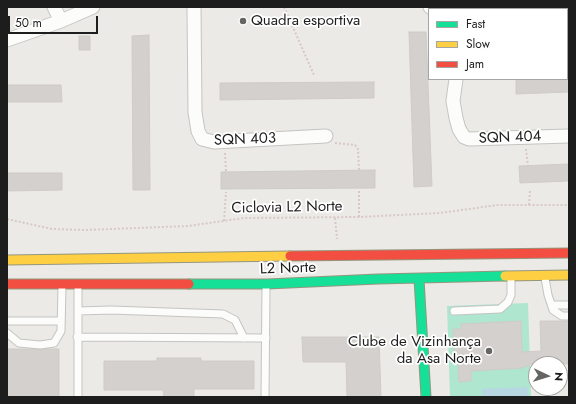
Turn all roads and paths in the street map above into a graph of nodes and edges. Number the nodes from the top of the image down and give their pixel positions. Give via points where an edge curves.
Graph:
1 (54, 7) edge
2 (93, 7) edge
3 (194, 7) edge
4 (284, 7) edge
5 (61, 21) junction
6 (7, 40) edge
7 (314, 75) dead end
8 (456, 80) edge
9 (326, 136) joint
10 (569, 136) edge
11 (524, 138) junction
12 (224, 141) junction
13 (528, 166) dead end
14 (359, 170) dead end
15 (226, 172) dead end
16 (530, 190) dead end
17 (359, 191) dead end
18 (226, 192) dead end
19 (529, 205) junction
20 (569, 205) edge
21 (358, 217) junction
22 (335, 218) junction
23 (7, 219) edge
24 (224, 221) junction
25 (569, 252) edge
26 (339, 257) junction
27 (7, 260) edge
28 (569, 275) edge
29 (512, 276) junction
30 (545, 276) junction
31 (419, 279) junction
32 (7, 284) edge
33 (266, 284) junction
34 (62, 285) junction
35 (78, 285) junction
36 (552, 305) junction
37 (569, 305) edge
38 (78, 311) junction
39 (454, 311) dead end
40 (569, 316) edge
41 (7, 321) edge
42 (61, 321) junction
43 (7, 332) edge
44 (77, 337) junction
45 (244, 338) junction
46 (266, 338) junction
47 (78, 397) edge
48 (265, 397) edge
49 (426, 397) edge

1 - 5 street
2 - 5 street
3 - 12 street, SQN 403 via 195,112 198,131 204,140
4 - 7 path
5 - 6 street
8 - 11 street, SQN 404 via 453,101 459,129 464,137 475,140
9 - 12 street, SQN 403
9 - 14 path via 332,143 355,145 358,149
10 - 11 street, SQN 404
11 - 13 path
12 - 15 path
16 - 19 path
17 - 21 path
18 - 24 path
19 - 20 path, Ciclovia L2 Norte
19 - 21 path, Ciclovia L2 Norte via 498,205 434,213
21 - 22 path, Ciclovia L2 Norte
22 - 24 path, Ciclovia L2 Norte via 244,218
22 - 26 path
23 - 24 path, Ciclovia L2 Norte via 52,229 86,230 188,226
25 - 26 main road, L2 Norte
26 - 27 main road, L2 Norte
28 - 30 main road, L2 Norte
29 - 30 main road, L2 Norte
29 - 31 main road, L2 Norte
29 - 39 lane via 511,295 500,309
30 - 36 lane
31 - 33 main road, L2 Norte
31 - 49 main road
32 - 34 main road, L2 Norte
33 - 35 main road, L2 Norte
33 - 46 lane
34 - 35 main road, L2 Norte
34 - 42 lane
35 - 38 lane
36 - 37 lane
36 - 40 lane via 562,316
38 - 44 lane
38 - 45 lane via 224,314 235,320
41 - 42 lane
42 - 43 lane via 61,331 54,343 40,346 19,343
44 - 45 lane
44 - 47 lane
45 - 46 lane
46 - 48 lane

